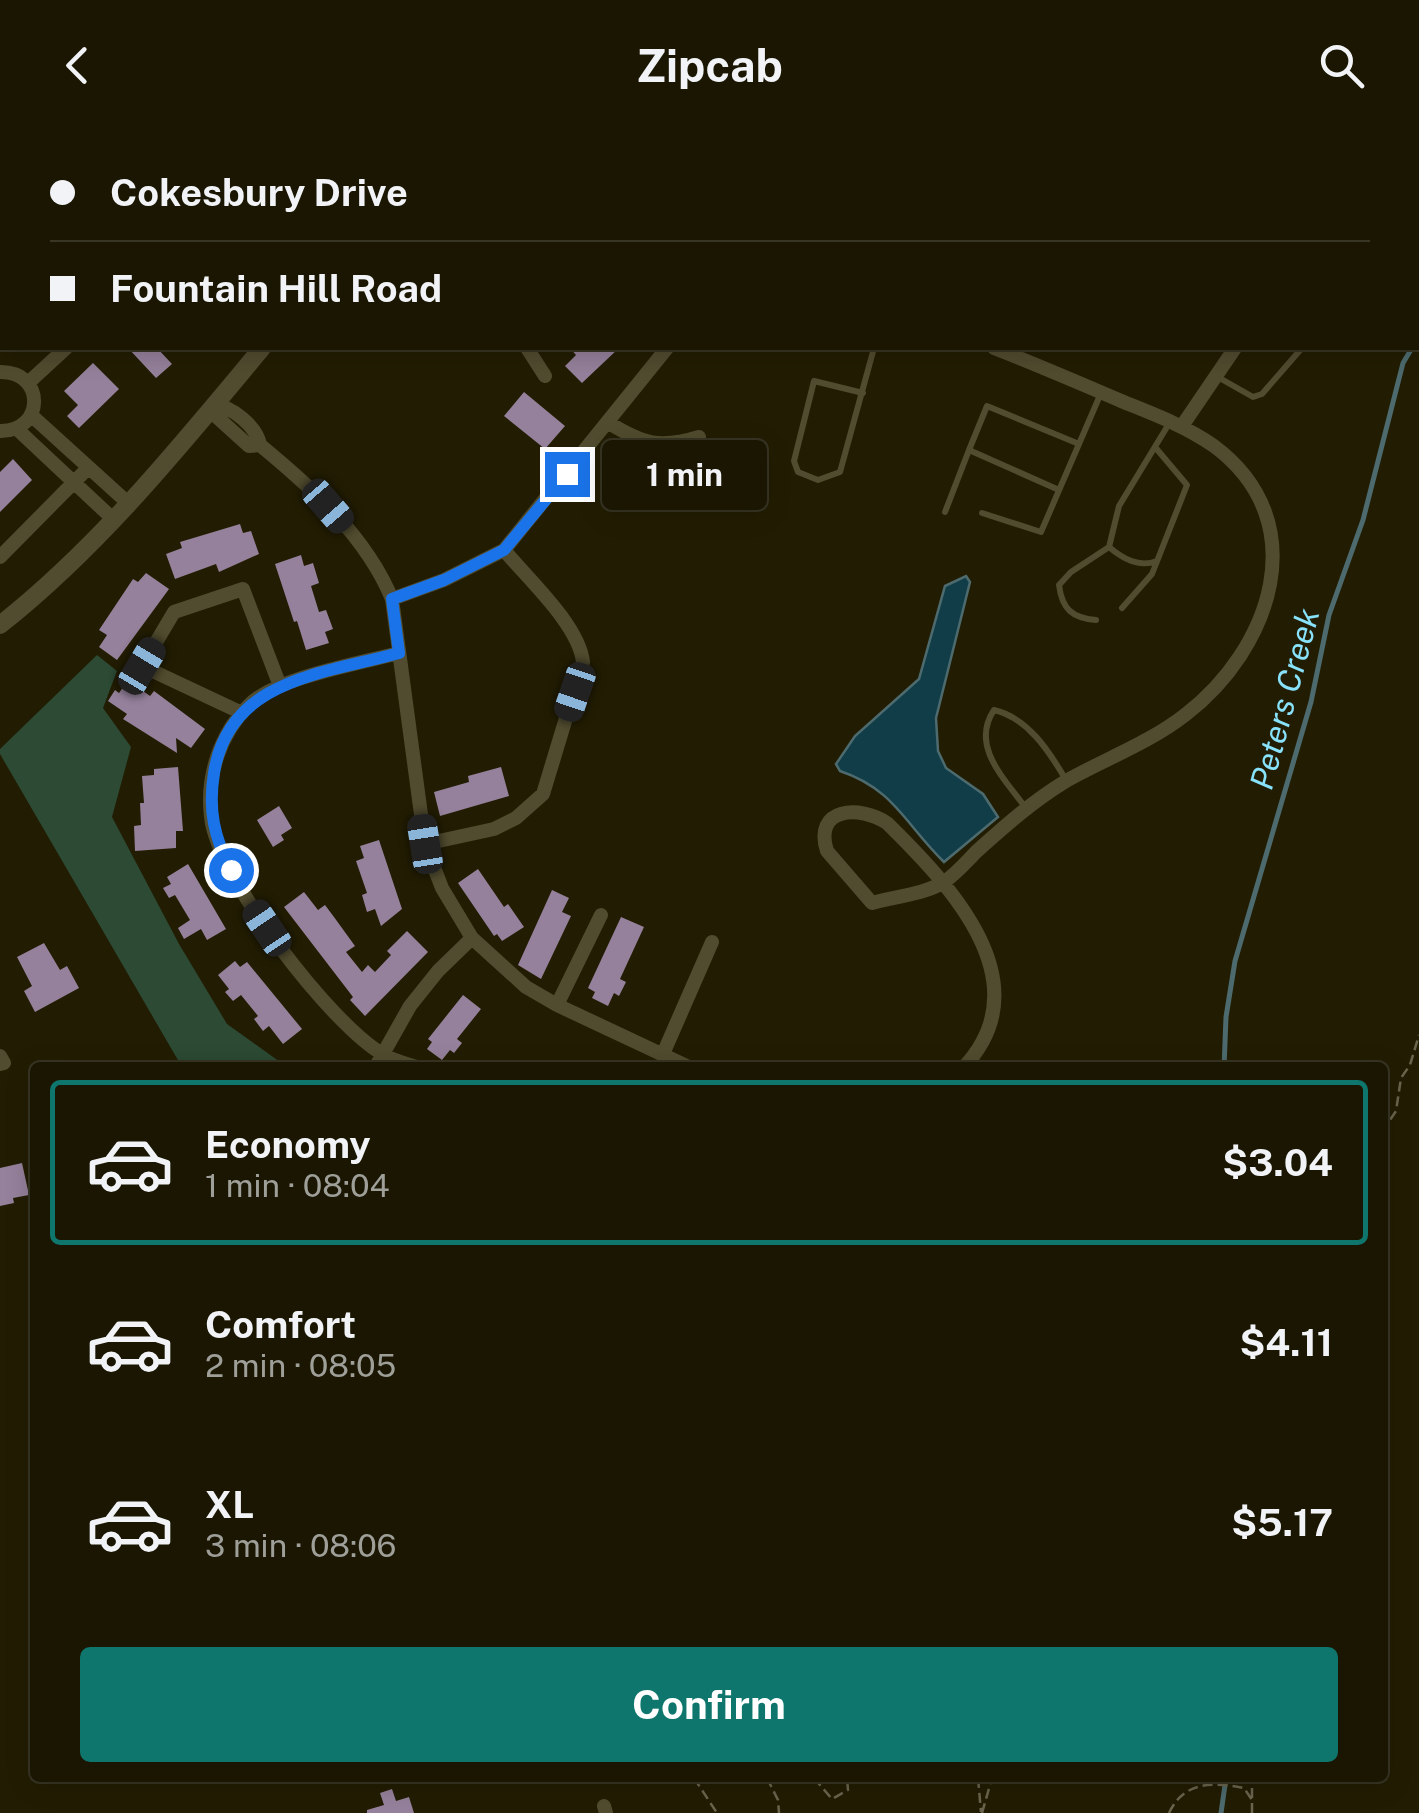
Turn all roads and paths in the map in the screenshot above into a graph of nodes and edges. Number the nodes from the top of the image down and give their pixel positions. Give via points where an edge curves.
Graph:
1 (64, 350) edge
2 (260, 350) edge
3 (528, 350) edge
4 (665, 350) edge
5 (874, 350) edge
6 (999, 350) edge
7 (1234, 350) edge
8 (1300, 350) edge
9 (0, 372) edge
10 (1215, 375) junction
11 (545, 376) dead end
12 (28, 383) junction
13 (863, 392) junction
14 (1102, 392) junction
15 (214, 405) junction
16 (31, 415) junction
17 (609, 422) junction
18 (1176, 424) junction
19 (17, 429) junction
20 (0, 431) edge
21 (699, 436) dead end
22 (1079, 444) junction
23 (1155, 447) junction
24 (969, 450) junction
25 (88, 468) junction
26 (73, 482) junction
27 (1059, 490) junction
28 (128, 504) junction
29 (945, 512) dead end
30 (982, 512) dead end
31 (113, 519) junction
32 (1109, 547) junction
33 (504, 550) junction
34 (0, 556) edge
35 (1159, 560) junction
36 (392, 599) junction
37 (1122, 608) dead end
38 (1096, 620) dead end
39 (0, 625) edge
40 (399, 653) junction
41 (280, 686) junction
42 (242, 713) junction
43 (1067, 781) junction
44 (1025, 807) junction
45 (425, 844) junction
46 (942, 884) junction
47 (601, 916) dead end
48 (472, 938) junction
49 (712, 942) dead end
50 (557, 1006) junction
51 (1419, 1035) edge
52 (663, 1054) junction
53 (379, 1061) edge
54 (679, 1062) edge
55 (968, 1062) edge
56 (1388, 1123) edge
57 (697, 1782) edge
58 (768, 1782) edge
59 (818, 1782) edge
60 (847, 1782) edge
61 (978, 1782) edge
62 (991, 1782) edge
63 (1205, 1782) edge
64 (1254, 1782) edge
65 (1207, 1784) dead end
66 (1252, 1800) junction
67 (717, 1813) edge
68 (779, 1813) edge
69 (981, 1813) edge
70 (1169, 1813) edge
71 (1252, 1813) edge

1 - 12 street
2 - 15 street
3 - 11 street
4 - 17 street
5 - 13 lane
6 - 14 street
7 - 10 street
8 - 10 lane via 1262,394 1252,396
9 - 12 street
10 - 18 street
12 - 16 street
13 - 13 lane via 814,382 794,461 798,472 818,480 840,472
14 - 18 street
14 - 22 lane
15 - 28 street
15 - 36 street via 226,406 328,506 383,577
16 - 19 street
16 - 25 street
17 - 21 street via 646,443
17 - 33 street
18 - 23 lane
18 - 43 street via 1229,460 1256,494 1274,547 1266,604 1242,654 1211,693 1160,732
19 - 20 street
19 - 26 street
22 - 24 lane via 987,406
22 - 27 lane
23 - 32 lane via 1119,506
23 - 35 lane via 1187,485
24 - 27 lane
24 - 29 lane
25 - 26 street
25 - 28 street
26 - 31 street
26 - 34 street
27 - 30 lane via 1041,532
28 - 31 street
31 - 39 street
32 - 35 lane via 1142,565
32 - 38 lane via 1059,585 1068,611
33 - 36 street
33 - 45 street via 582,647 583,662 543,794 494,828
35 - 37 lane via 1147,584
36 - 40 street
40 - 41 street
40 - 45 street
41 - 42 street
41 - 42 street via 243,589 174,612 142,666
42 - 53 street via 214,768 211,818 218,844 289,960
43 - 44 street
43 - 44 lane via 1028,728 994,710 984,743
44 - 46 street
45 - 48 street
46 - 46 street via 876,815 843,812 826,828 826,851 872,903
46 - 55 street via 982,942 996,982 992,1024
47 - 50 street
48 - 50 street
48 - 53 street via 410,1006
49 - 52 street
50 - 52 street
51 - 56 path
52 - 54 street
57 - 67 path
58 - 68 path
59 - 60 path via 832,1798 848,1790
61 - 69 path
62 - 69 path
63 - 65 path
64 - 66 path
66 - 70 path via 1244,1788 1206,1784 1183,1792
66 - 71 path

